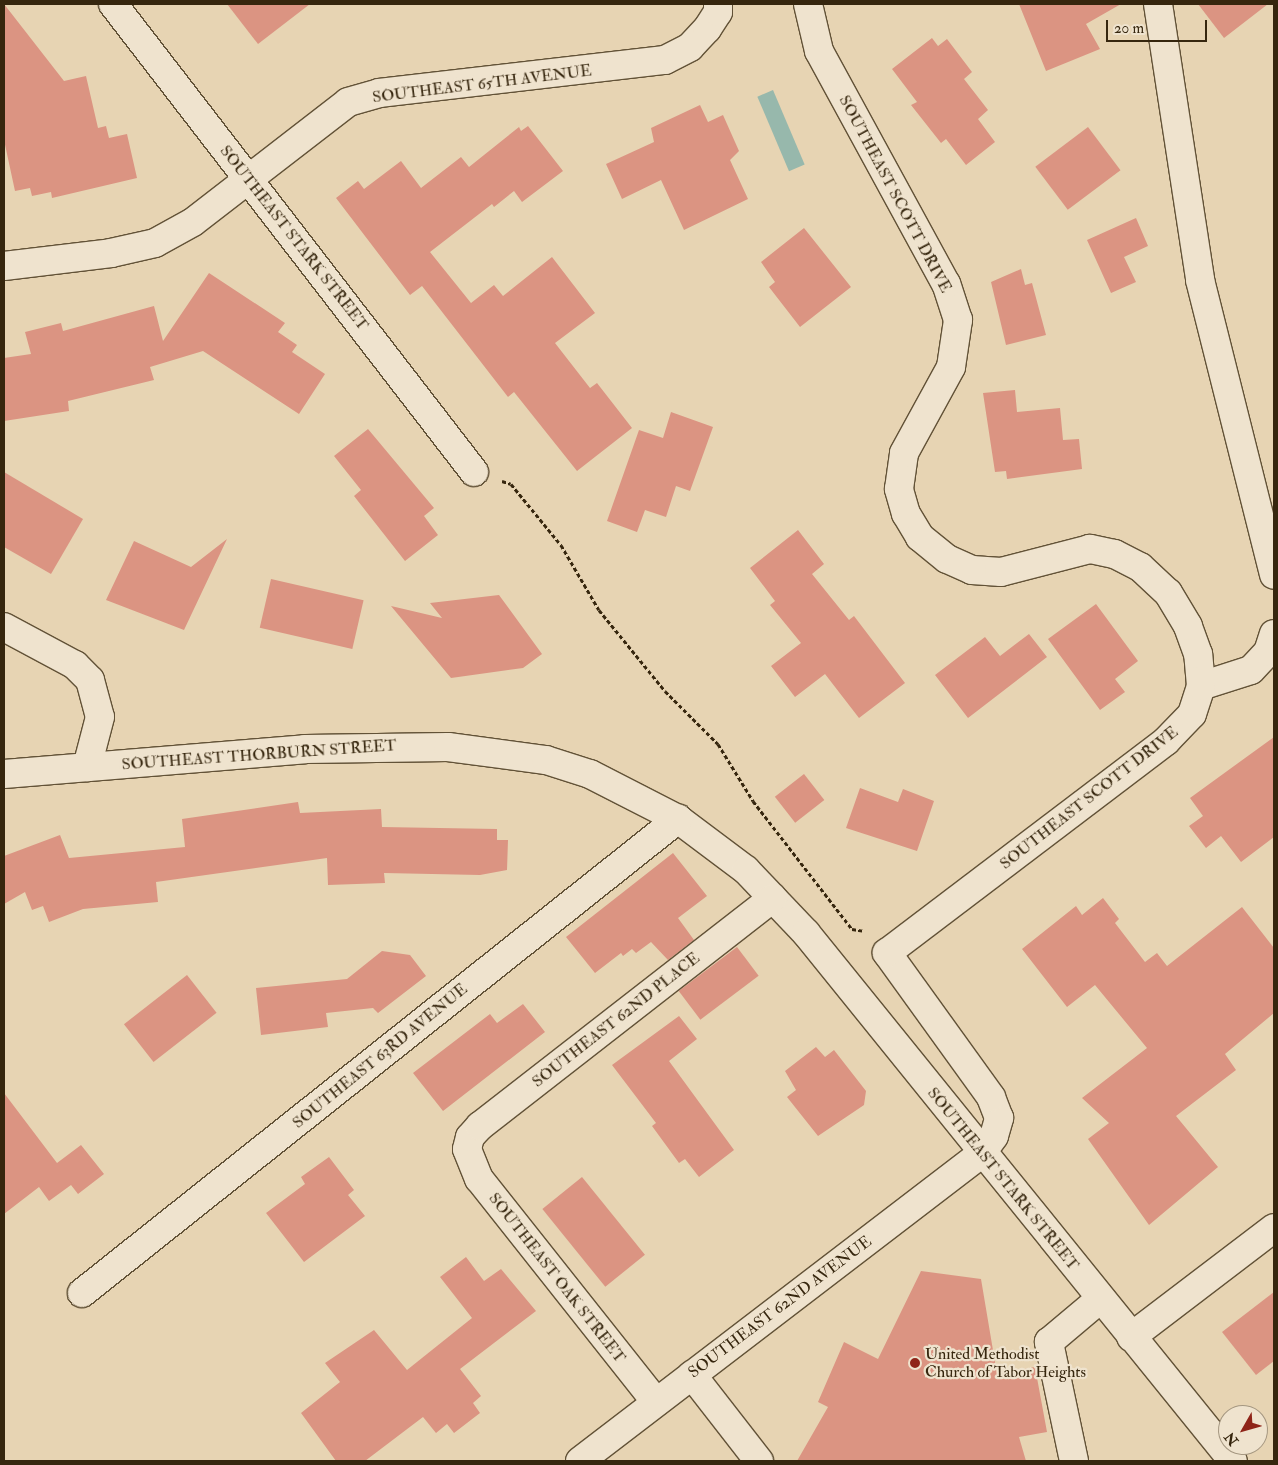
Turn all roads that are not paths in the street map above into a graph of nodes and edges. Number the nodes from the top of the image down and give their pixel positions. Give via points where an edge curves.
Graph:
1 (113, 4) edge
2 (808, 4) edge
3 (1158, 4) edge
4 (725, 6) edge
5 (249, 179) junction
6 (4, 266) edge
7 (474, 472) road end
8 (1274, 574) edge
9 (4, 627) edge
10 (1274, 634) edge
11 (1202, 686) junction
12 (86, 766) junction
13 (4, 774) edge
14 (678, 818) junction
15 (773, 898) junction
16 (467, 1149) joint
17 (981, 1154) junction
18 (1274, 1228) edge
19 (82, 1293) dead end
20 (1100, 1299) junction
21 (1132, 1337) junction
22 (692, 1375) junction
23 (656, 1402) junction
24 (580, 1461) edge
25 (759, 1461) edge
26 (1074, 1461) edge
27 (1233, 1461) edge

1 - 5 street, SOUTHEAST STARK STREET
2 - 11 street, SOUTHEAST SCOTT DRIVE via 819,51 946,284 958,320 951,367 904,453 899,488 906,514 920,537 948,559 972,570 1001,572 1090,549 1114,554 1140,567 1168,593 1188,626 1198,654
3 - 8 street via 1200,280
4 - 5 street, SOUTHEAST 65TH AVENUE via 690,47 665,60 379,94 348,102
5 - 6 street, SOUTHEAST 65TH AVENUE via 193,222 155,243 111,253
5 - 7 street, SOUTHEAST STARK STREET
9 - 12 street via 75,665 90,680 100,717
10 - 11 street via 1268,652 1251,670
11 - 17 street, SOUTHEAST SCOTT DRIVE via 1192,714 1166,741 887,953 991,1097 999,1118 994,1136
12 - 13 street, SOUTHEAST THORBURN STREET
12 - 14 street, SOUTHEAST THORBURN STREET via 360,746 448,747 546,760 590,774
14 - 15 street, SOUTHEAST THORBURN STREET via 723,852
14 - 19 street, SOUTHEAST 63RD AVENUE
15 - 16 street, SOUTHEAST 62ND PLACE via 480,1126 470,1137
15 - 17 street, SOUTHEAST STARK STREET via 812,940
16 - 23 street, SOUTHEAST OAK STREET via 480,1179
17 - 20 street, SOUTHEAST STARK STREET
17 - 22 street, SOUTHEAST 62ND AVENUE
18 - 21 street
20 - 21 street, SOUTHEAST STARK STREET
20 - 26 street via 1049,1342
21 - 27 street, SOUTHEAST STARK STREET
22 - 23 street, SOUTHEAST 62ND AVENUE
22 - 25 street
23 - 24 street, SOUTHEAST 62ND AVENUE

